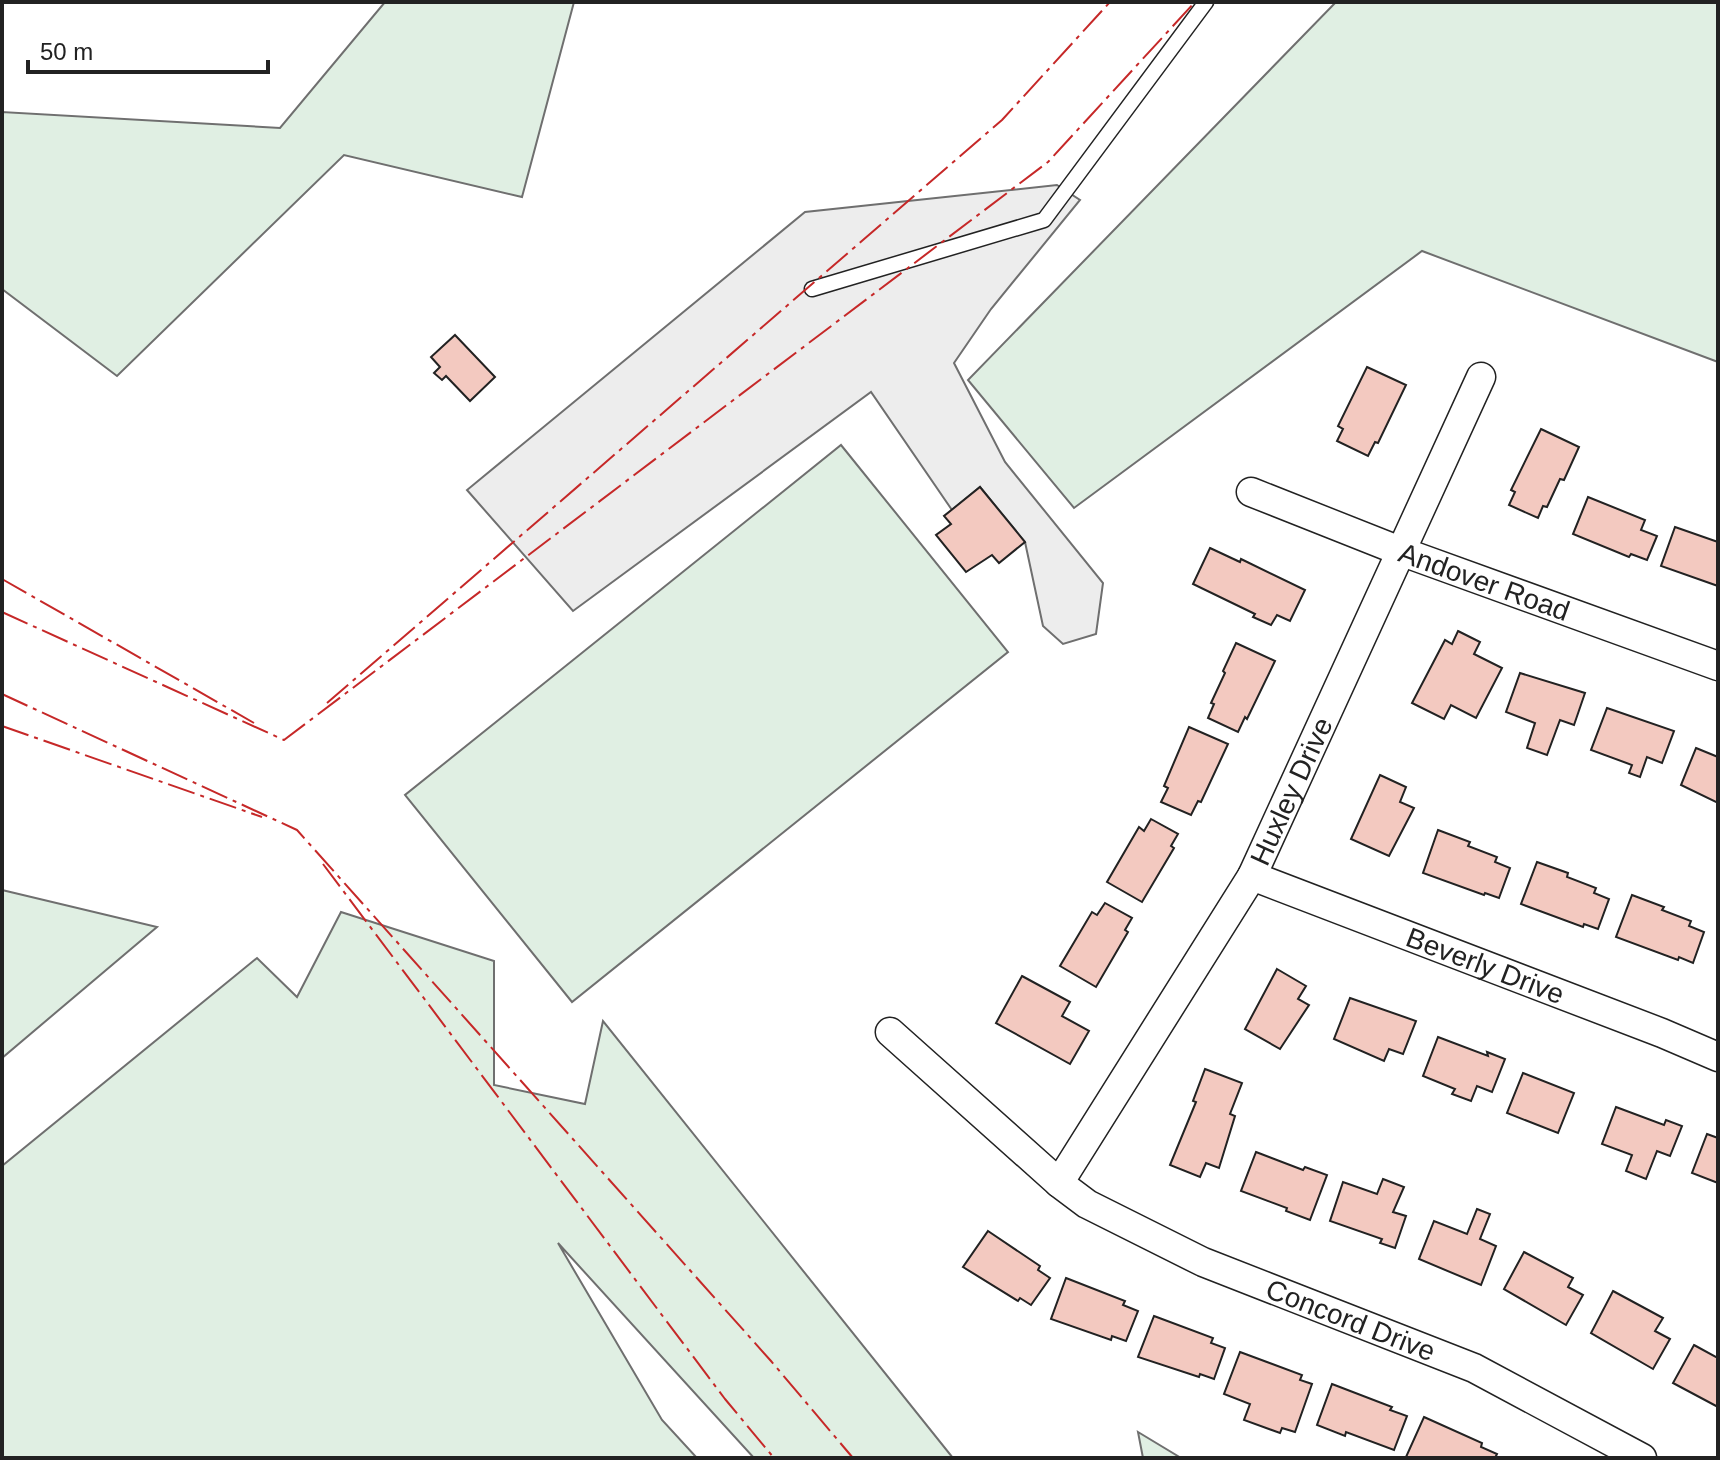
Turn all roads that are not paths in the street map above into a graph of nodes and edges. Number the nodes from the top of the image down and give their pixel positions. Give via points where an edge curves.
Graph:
1 (1206, 2) edge
2 (812, 289) dead end
3 (1481, 377) dead end
4 (1251, 492) dead end
5 (1400, 551) junction
6 (1718, 666) edge
7 (1252, 876) junction
8 (890, 1032) dead end
9 (1718, 1057) edge
10 (1059, 1183) junction
11 (1642, 1458) edge

1 - 2 lane via 1044,220
3 - 5 street, Huxley Drive
4 - 5 street, Andover Road
5 - 6 street, Andover Road
5 - 7 street, Huxley Drive
7 - 9 street, Beverly Drive
7 - 10 street, Huxley Drive
8 - 10 street, Concord Drive
10 - 11 street, Concord Drive via 1087,1204 1203,1262 1474,1368

